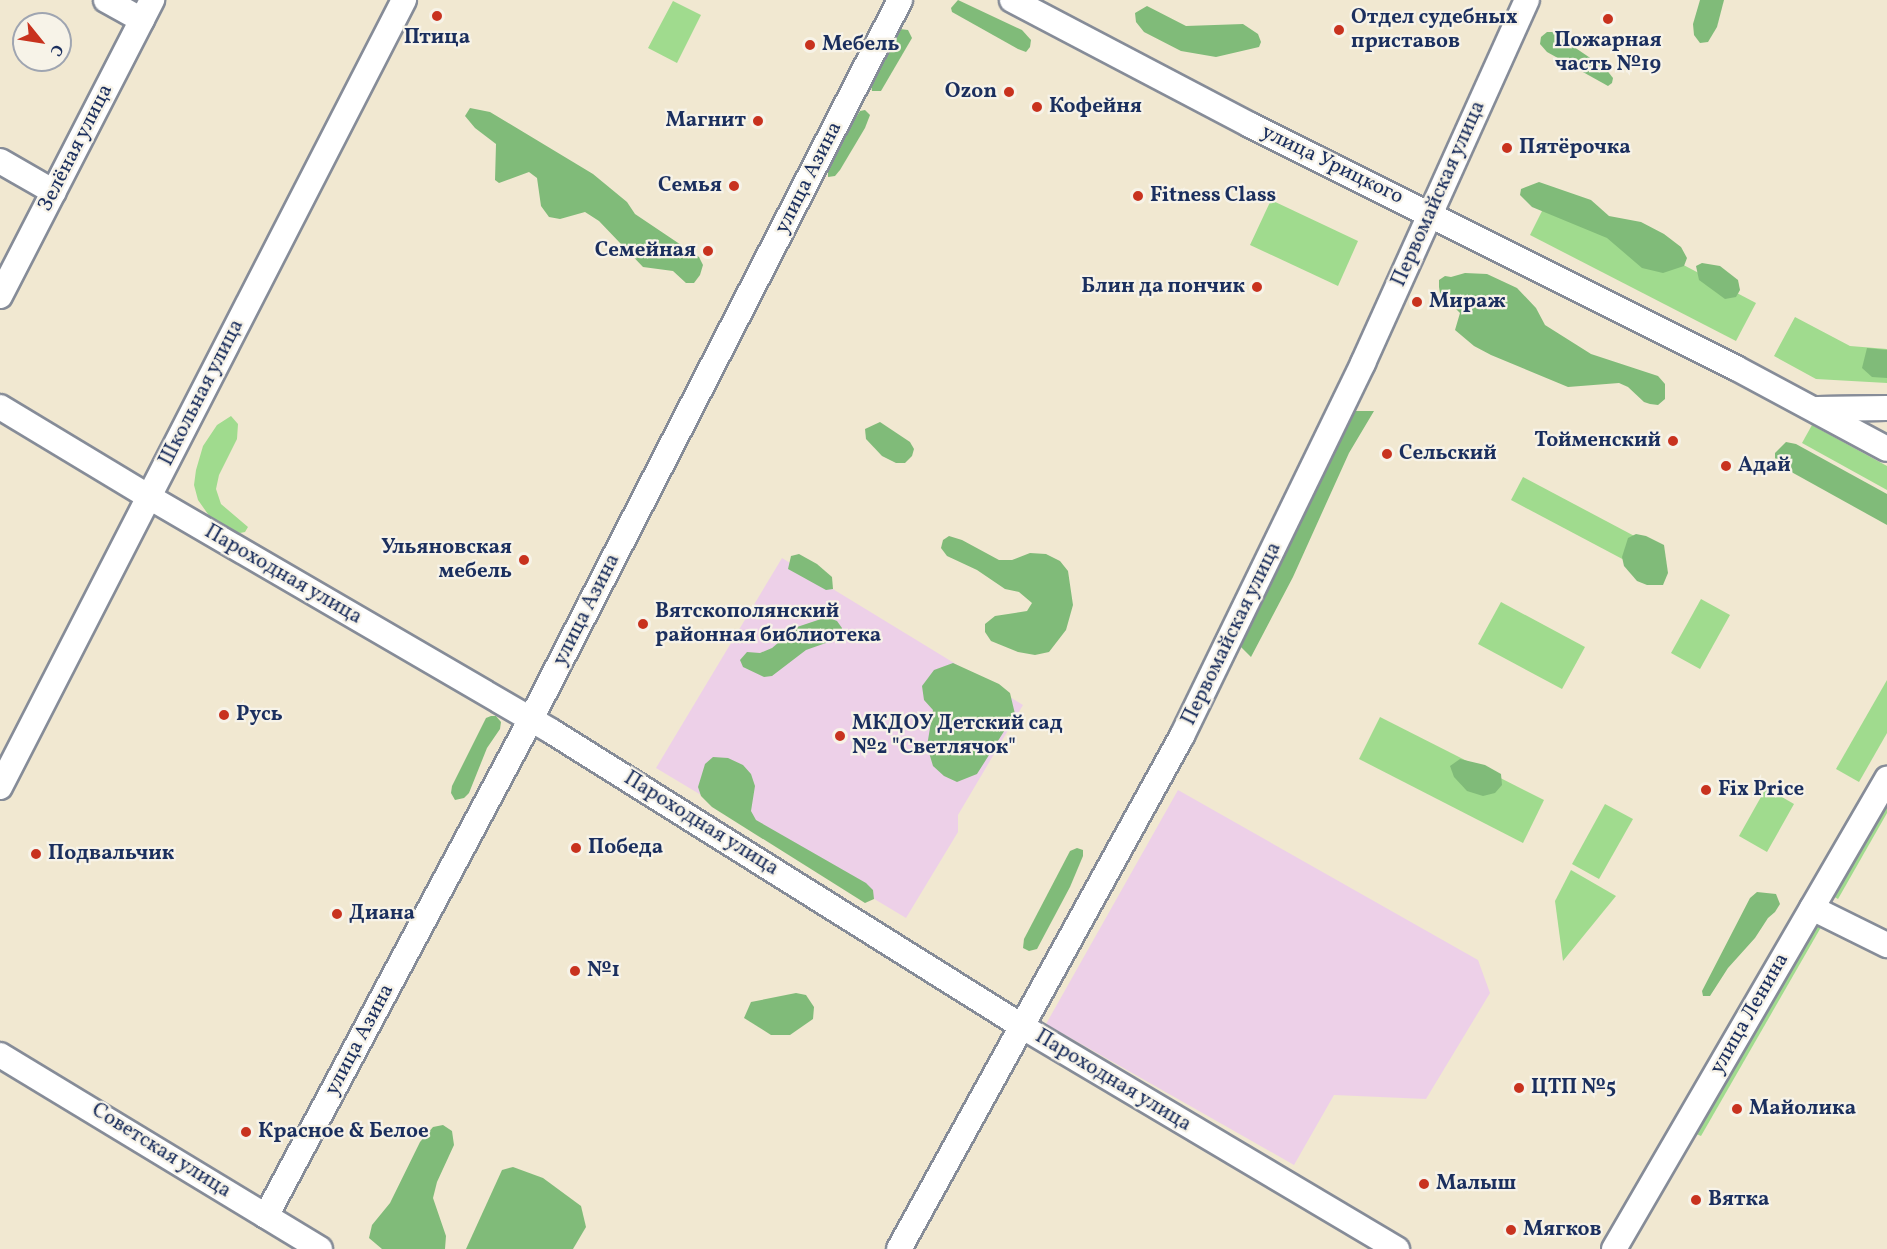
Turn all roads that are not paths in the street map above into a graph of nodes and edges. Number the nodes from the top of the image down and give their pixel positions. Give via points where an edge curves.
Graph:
1 (106, 0) edge
2 (404, 0) edge
3 (900, 0) edge
4 (1012, 0) edge
5 (1527, 0) edge
6 (147, 10) edge
7 (0, 161) edge
8 (54, 192) junction
9 (1430, 214) junction
10 (0, 296) edge
11 (0, 407) edge
12 (1887, 408) edge
13 (1814, 410) junction
14 (1887, 449) edge
15 (149, 497) junction
16 (531, 719) junction
17 (1887, 779) edge
18 (0, 787) edge
19 (1812, 908) junction
20 (1887, 945) edge
21 (1023, 1027) junction
22 (0, 1055) edge
23 (266, 1216) junction
24 (313, 1247) edge
25 (899, 1249) edge
26 (1397, 1249) edge
27 (1614, 1249) edge

1 - 6 street
2 - 15 street, Школьная улица
3 - 16 street, улица Азина
4 - 9 street, улица Урицкого
5 - 9 street, Первомайская улица
6 - 8 street, Зелёная улица
7 - 8 street
8 - 10 street, Зелёная улица
9 - 13 street, улица Урицкого
9 - 21 street, Первомайская улица via 1353,384 1182,736
11 - 15 street, Пароходная улица
12 - 13 street, улица Урицкого
13 - 14 street, улица Урицкого
15 - 16 street, Пароходная улица
15 - 18 street, Школьная улица
16 - 21 street, Пароходная улица
16 - 23 street, улица Азина
17 - 19 street, улица Ленина
19 - 20 street
19 - 27 street, улица Ленина
21 - 25 street, Первомайская улица
21 - 26 street, Пароходная улица
22 - 23 street, Советская улица
23 - 24 street, Советская улица

